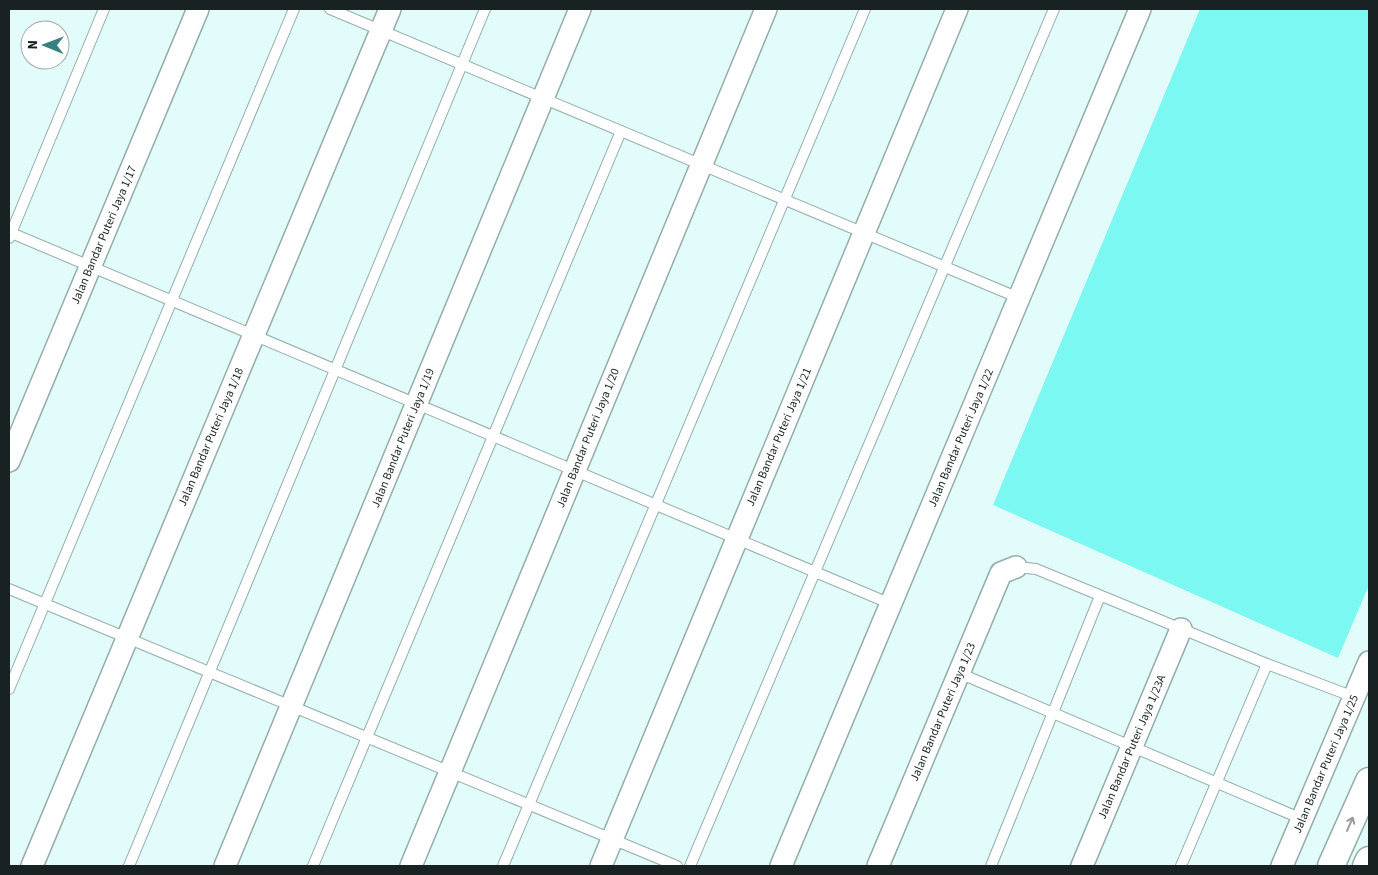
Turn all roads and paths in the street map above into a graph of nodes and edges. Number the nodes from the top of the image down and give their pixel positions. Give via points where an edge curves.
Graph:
1 (104, 9) edge
2 (198, 9) edge
3 (294, 9) edge
4 (330, 9) edge
5 (390, 9) edge
6 (485, 9) edge
7 (580, 9) edge
8 (766, 9) edge
9 (865, 9) edge
10 (957, 9) edge
11 (1054, 9) edge
12 (1140, 9) edge
13 (381, 30) junction
14 (462, 64) junction
15 (543, 98) junction
16 (620, 131) junction
17 (701, 165) junction
18 (784, 200) junction
19 (864, 233) junction
20 (10, 234) edge
21 (90, 266) junction
22 (944, 267) junction
23 (1019, 298) junction
24 (172, 300) junction
25 (253, 335) junction
26 (335, 370) junction
27 (416, 404) junction
28 (493, 436) junction
29 (9, 461) edge
30 (575, 471) junction
31 (656, 505) junction
32 (737, 539) junction
33 (1016, 567) joint
34 (815, 572) junction
35 (9, 589) edge
36 (1100, 596) junction
37 (44, 604) junction
38 (891, 604) junction
39 (1181, 629) junction
40 (127, 638) junction
41 (1369, 662) edge
42 (1267, 664) junction
43 (209, 672) junction
44 (959, 673) junction
45 (9, 690) edge
46 (1354, 697) junction
47 (291, 706) junction
48 (1054, 713) junction
49 (367, 738) junction
50 (1132, 746) junction
51 (450, 772) junction
52 (1369, 781) edge
53 (1217, 782) junction
54 (529, 805) junction
55 (1302, 819) junction
56 (612, 839) junction
57 (1369, 860) edge
58 (32, 866) edge
59 (128, 866) edge
60 (225, 866) edge
61 (313, 866) edge
62 (411, 866) edge
63 (503, 866) edge
64 (601, 866) edge
65 (676, 866) edge
66 (690, 866) edge
67 (781, 866) edge
68 (878, 866) edge
69 (991, 866) edge
70 (1082, 866) edge
71 (1182, 866) edge
72 (1282, 866) edge
73 (1331, 866) edge
74 (1366, 866) edge

1 - 20 lane
2 - 21 street, Jalan Bandar Puteri Jaya 1/17
3 - 24 lane
4 - 13 lane
5 - 13 street, Jalan Bandar Puteri Jaya 1/18
6 - 14 lane
7 - 15 street, Jalan Bandar Puteri Jaya 1/19
8 - 17 street, Jalan Bandar Puteri Jaya 1/20
9 - 18 lane
10 - 19 street, Jalan Bandar Puteri Jaya 1/21
11 - 22 lane
12 - 23 street, Jalan Bandar Puteri Jaya 1/22
13 - 14 lane
13 - 25 street, Jalan Bandar Puteri Jaya 1/18
14 - 15 lane
14 - 26 lane
15 - 16 lane
15 - 27 street, Jalan Bandar Puteri Jaya 1/19
16 - 17 lane
16 - 28 lane
17 - 18 lane
17 - 30 street, Jalan Bandar Puteri Jaya 1/20
18 - 19 lane
18 - 31 lane
19 - 22 lane
19 - 32 street, Jalan Bandar Puteri Jaya 1/21
20 - 21 lane
21 - 24 lane
21 - 29 street, Jalan Bandar Puteri Jaya 1/17
22 - 23 lane
22 - 34 lane
23 - 38 street, Jalan Bandar Puteri Jaya 1/22
24 - 25 lane
24 - 37 lane
25 - 26 lane
25 - 40 street, Jalan Bandar Puteri Jaya 1/18
26 - 27 lane
26 - 43 lane
27 - 28 lane
27 - 47 street, Jalan Bandar Puteri Jaya 1/19
28 - 30 lane
28 - 49 lane
30 - 31 lane
30 - 51 street, Jalan Bandar Puteri Jaya 1/20
31 - 32 lane
31 - 54 lane
32 - 34 lane
32 - 56 street, Jalan Bandar Puteri Jaya 1/21
33 - 36 lane via 1036,569
33 - 44 street, Jalan Bandar Puteri Jaya 1/23 via 1002,572
34 - 38 lane
34 - 66 lane
35 - 37 lane
36 - 39 lane
36 - 48 lane
37 - 40 lane
37 - 45 lane
38 - 67 street, Jalan Bandar Puteri Jaya 1/22
39 - 42 lane
39 - 50 street, Jalan Bandar Puteri Jaya 1/23A
40 - 43 lane
40 - 58 street, Jalan Bandar Puteri Jaya 1/18
41 - 46 street, Jalan Bandar Puteri Jaya 1/25
42 - 46 lane
42 - 53 lane
43 - 47 lane
43 - 59 lane
44 - 48 lane
44 - 68 street, Jalan Bandar Puteri Jaya 1/23
46 - 55 street, Jalan Bandar Puteri Jaya 1/25
47 - 49 lane
47 - 60 street, Jalan Bandar Puteri Jaya 1/19
48 - 50 lane
48 - 69 lane
49 - 51 lane
49 - 61 lane
50 - 53 lane
50 - 70 street, Jalan Bandar Puteri Jaya 1/23A
51 - 54 lane
51 - 62 street, Jalan Bandar Puteri Jaya 1/20
73 -> 52 street
53 - 55 lane
53 - 71 lane
54 - 56 lane
54 - 63 lane
55 - 72 street, Jalan Bandar Puteri Jaya 1/25
56 - 64 street, Jalan Bandar Puteri Jaya 1/21
56 - 65 lane
57 - 74 street

